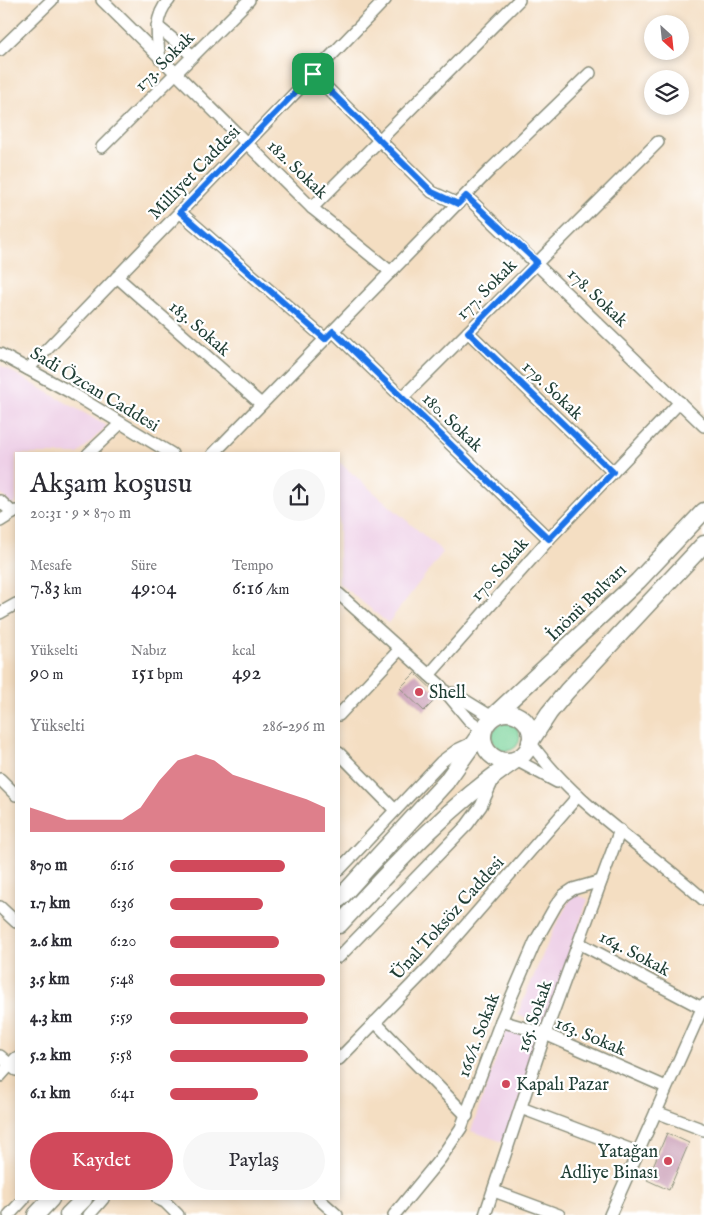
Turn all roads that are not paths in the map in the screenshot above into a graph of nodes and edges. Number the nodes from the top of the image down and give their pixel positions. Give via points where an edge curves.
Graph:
1 (52, 0) edge
2 (102, 0) edge
3 (169, 0) edge
4 (249, 0) edge
5 (385, 0) edge
6 (519, 0) edge
7 (157, 26) junction
8 (0, 50) edge
9 (194, 56) junction
10 (160, 59) junction
11 (590, 73) dead end
12 (175, 74) junction
13 (313, 74) junction
14 (380, 140) junction
15 (658, 142) dead end
16 (246, 143) junction
17 (102, 146) dead end
18 (462, 200) junction
19 (312, 208) junction
20 (180, 212) junction
21 (537, 262) junction
22 (391, 272) junction
23 (117, 277) junction
24 (333, 331) junction
25 (468, 332) junction
26 (325, 339) junction
27 (0, 354) edge
28 (28, 369) junction
29 (402, 398) junction
30 (680, 402) junction
31 (261, 404) junction
32 (121, 423) junction
33 (704, 426) edge
34 (90, 452) edge
35 (169, 452) edge
36 (215, 452) edge
37 (613, 472) junction
38 (0, 501) edge
39 (704, 511) edge
40 (14, 512) edge
41 (0, 521) edge
42 (549, 539) junction
43 (704, 544) edge
44 (340, 595) edge
45 (15, 605) edge
46 (0, 613) edge
47 (400, 649) junction
48 (429, 675) junction
49 (340, 714) edge
50 (484, 730) junction
51 (530, 742) junction
52 (340, 755) edge
53 (516, 760) junction
54 (496, 774) junction
55 (0, 779) edge
56 (15, 793) edge
57 (578, 796) junction
58 (395, 810) junction
59 (620, 830) junction
60 (340, 869) edge
61 (601, 881) junction
62 (340, 898) edge
63 (704, 900) edge
64 (0, 907) edge
65 (15, 921) edge
66 (340, 924) edge
67 (579, 943) junction
68 (340, 956) edge
69 (703, 1006) edge
70 (501, 1021) junction
71 (376, 1022) junction
72 (545, 1034) junction
73 (0, 1056) edge
74 (340, 1058) edge
75 (14, 1064) edge
76 (0, 1076) edge
77 (666, 1087) junction
78 (522, 1108) junction
79 (656, 1112) junction
80 (467, 1116) junction
81 (704, 1130) edge
82 (638, 1152) junction
83 (494, 1192) junction
84 (23, 1200) edge
85 (50, 1200) edge
86 (83, 1200) edge
87 (102, 1200) edge
88 (160, 1200) edge
89 (321, 1200) edge
90 (9, 1215) edge
91 (36, 1215) edge
92 (68, 1215) edge
93 (89, 1215) edge
94 (178, 1215) edge
95 (337, 1215) edge
96 (394, 1215) edge
97 (485, 1215) edge
98 (558, 1215) edge
99 (610, 1215) edge

1 - 8 street
2 - 10 street, 182. Sokak
3 - 7 street via 158,17
4 - 9 street, 173. Sokak
5 - 13 street, Milliyet Caddesi
6 - 14 street
7 - 9 street
7 - 10 street
9 - 12 street, 173. Sokak
10 - 12 street, 182. Sokak
11 - 18 street
12 - 16 street, 182. Sokak
12 - 17 street, 173. Sokak
13 - 14 street, 178. Sokak
13 - 16 street, Milliyet Caddesi
14 - 18 street, 178. Sokak via 432,192
14 - 19 street
15 - 21 street, 177. Sokak
16 - 19 street, 182. Sokak
16 - 20 street, Milliyet Caddesi
18 - 21 street, 178. Sokak
18 - 22 street
19 - 22 street, 182. Sokak
20 - 23 street, Milliyet Caddesi
20 - 26 street
21 - 25 street, 177. Sokak
21 - 30 street, 178. Sokak
22 - 24 street
23 - 28 street, Milliyet Caddesi
23 - 31 street, 183. Sokak
24 - 26 street
24 - 29 street, 180. Sokak
25 - 29 street, 177. Sokak
25 - 37 street, 179. Sokak
26 - 31 street
27 - 28 street, Sadi Özcan Caddesi
28 - 32 street, Sadi Özcan Caddesi
29 - 42 street, 180. Sokak
30 - 33 street, 178. Sokak
30 - 37 street, 170. Sokak
31 - 36 street
32 - 34 street
32 - 35 street, Sadi Özcan Caddesi
37 - 42 street, 170. Sokak
38 - 40 street
39 - 50 highway, İnönü Bulvarı via 638,581
40 - 41 street
42 - 48 street, 170. Sokak
43 - 51 highway via 567,691
44 - 47 street
45 - 46 street
47 - 48 street
47 - 49 street
48 - 50 street via 472,706
50 - 51 highway via 506,713 520,717 529,728
50 - 53 highway via 482,738 487,752 500,760
50 - 58 street, İnönü Bulvarı via 445,758
50 - 62 highway, İnönü Bulvarı via 452,775
51 - 53 highway via 527,750
51 - 57 street via 553,772
52 - 58 street
53 - 54 highway
53 - 57 street
54 - 66 highway via 438,822
54 - 68 street via 481,806 467,825
55 - 56 street
57 - 59 street
57 - 71 street, Ünal Toksöz Caddesi via 468,923
58 - 60 street, İnönü Bulvarı
59 - 61 street, 165. Sokak
59 - 63 street
61 - 67 street, 165. Sokak
61 - 70 street, 166/1. Sokak via 573,889 556,905 535,942
64 - 65 street
67 - 69 street, 164. Sokak
67 - 72 street, 165. Sokak
69 - 77 street
70 - 72 street, 163. Sokak
70 - 80 street, 166/1. Sokak
71 - 74 street, Ünal Toksöz Caddesi
71 - 80 street
72 - 77 street, 163. Sokak
72 - 78 street, 165. Sokak
73 - 75 street
75 - 76 street
77 - 79 street
78 - 82 street
78 - 83 street, 165. Sokak
79 - 81 street
79 - 82 street
80 - 96 street, 166/1. Sokak via 440,1159
82 - 99 street
83 - 97 street, 165. Sokak
83 - 98 street
84 - 90 street
85 - 91 highway
86 - 92 highway
87 - 93 street
88 - 94 street
89 - 95 street

